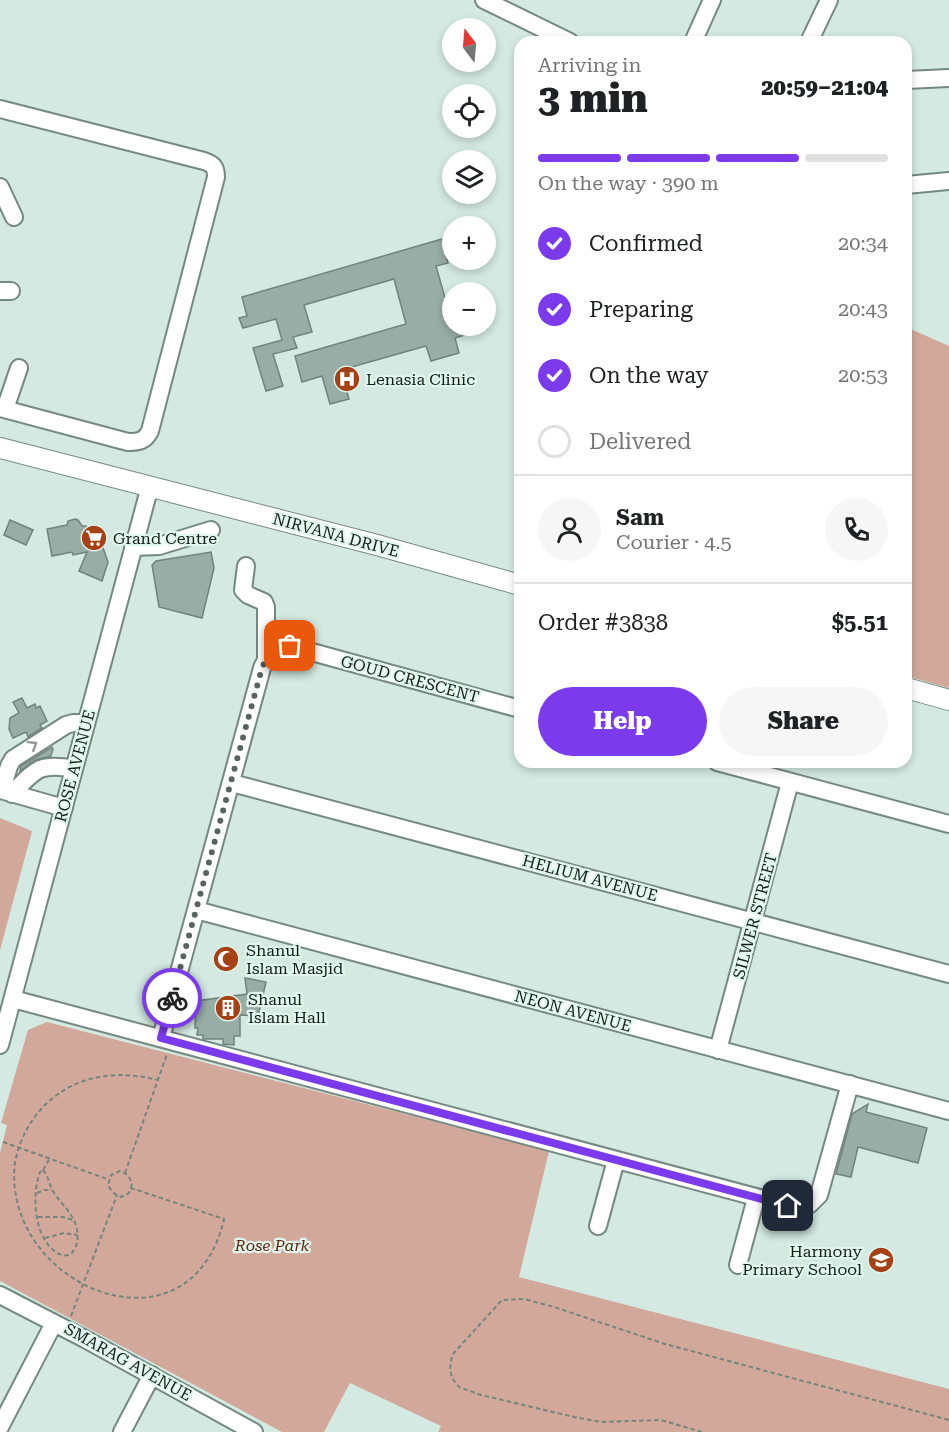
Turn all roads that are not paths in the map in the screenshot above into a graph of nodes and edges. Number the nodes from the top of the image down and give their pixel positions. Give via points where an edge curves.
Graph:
1 (484, 0) edge
2 (712, 0) edge
3 (829, 0) edge
4 (558, 36) edge
5 (696, 36) edge
6 (812, 36) edge
7 (949, 78) edge
8 (912, 80) edge
9 (0, 108) edge
10 (949, 182) edge
11 (912, 185) edge
12 (0, 187) edge
13 (14, 217) dead end
14 (19, 368) dead end
15 (3, 409) edge
16 (0, 448) edge
17 (150, 486) junction
18 (211, 530) dead end
19 (133, 547) junction
20 (246, 566) dead end
21 (514, 583) edge
22 (266, 659) junction
23 (912, 690) edge
24 (949, 700) edge
25 (514, 707) edge
26 (86, 723) junction
27 (739, 768) edge
28 (74, 769) junction
29 (790, 782) junction
30 (232, 783) junction
31 (5, 792) edge
32 (64, 808) junction
33 (949, 824) edge
34 (196, 910) junction
35 (753, 923) junction
36 (949, 974) edge
37 (13, 999) junction
38 (0, 1045) edge
39 (164, 1045) junction
40 (718, 1050) junction
41 (850, 1084) junction
42 (949, 1111) edge
43 (616, 1161) junction
44 (756, 1198) junction
45 (598, 1226) dead end
46 (738, 1265) dead end
47 (0, 1295) edge
48 (60, 1326) junction
49 (153, 1375) junction
50 (0, 1427) edge
51 (251, 1431) edge
52 (122, 1432) edge

1 - 4 street
2 - 5 street
3 - 6 street
7 - 8 street
9 - 15 street via 204,160 214,167 216,177 147,437 128,442
10 - 11 street
12 - 13 street
14 - 15 street
16 - 17 main road, NIRVANA DRIVE
17 - 19 street, ROSE AVENUE
17 - 21 main road, NIRVANA DRIVE
18 - 19 street via 159,546
19 - 26 street, ROSE AVENUE
20 - 22 street via 243,590 266,607
22 - 25 street, GOUD CRESCENT via 280,648 290,646
22 - 30 street
23 - 24 main road
26 - 28 street, ROSE AVENUE
31 -> 26 street via 9,766 17,755 66,725
27 - 29 street
28 - 31 street via 46,766
28 - 32 street, ROSE AVENUE
29 - 33 street
29 - 35 street, SILWER STREET
30 - 34 street
30 - 35 street, HELIUM AVENUE
31 - 32 street
32 - 37 street, ROSE AVENUE
34 - 39 street
34 - 40 street, NEON AVENUE
35 - 36 street, HELIUM AVENUE
35 - 40 street, SILWER STREET
37 - 38 street, ROSE AVENUE
37 - 39 street
39 - 43 street
40 - 41 street, NEON AVENUE
41 - 42 street, NEON AVENUE
41 - 44 street via 815,1200 797,1208
43 - 44 street
43 - 45 street
44 - 46 street
47 - 48 street, SMARAG AVENUE
48 - 49 street, SMARAG AVENUE
48 - 50 street
49 - 51 street, SMARAG AVENUE
49 - 52 street

